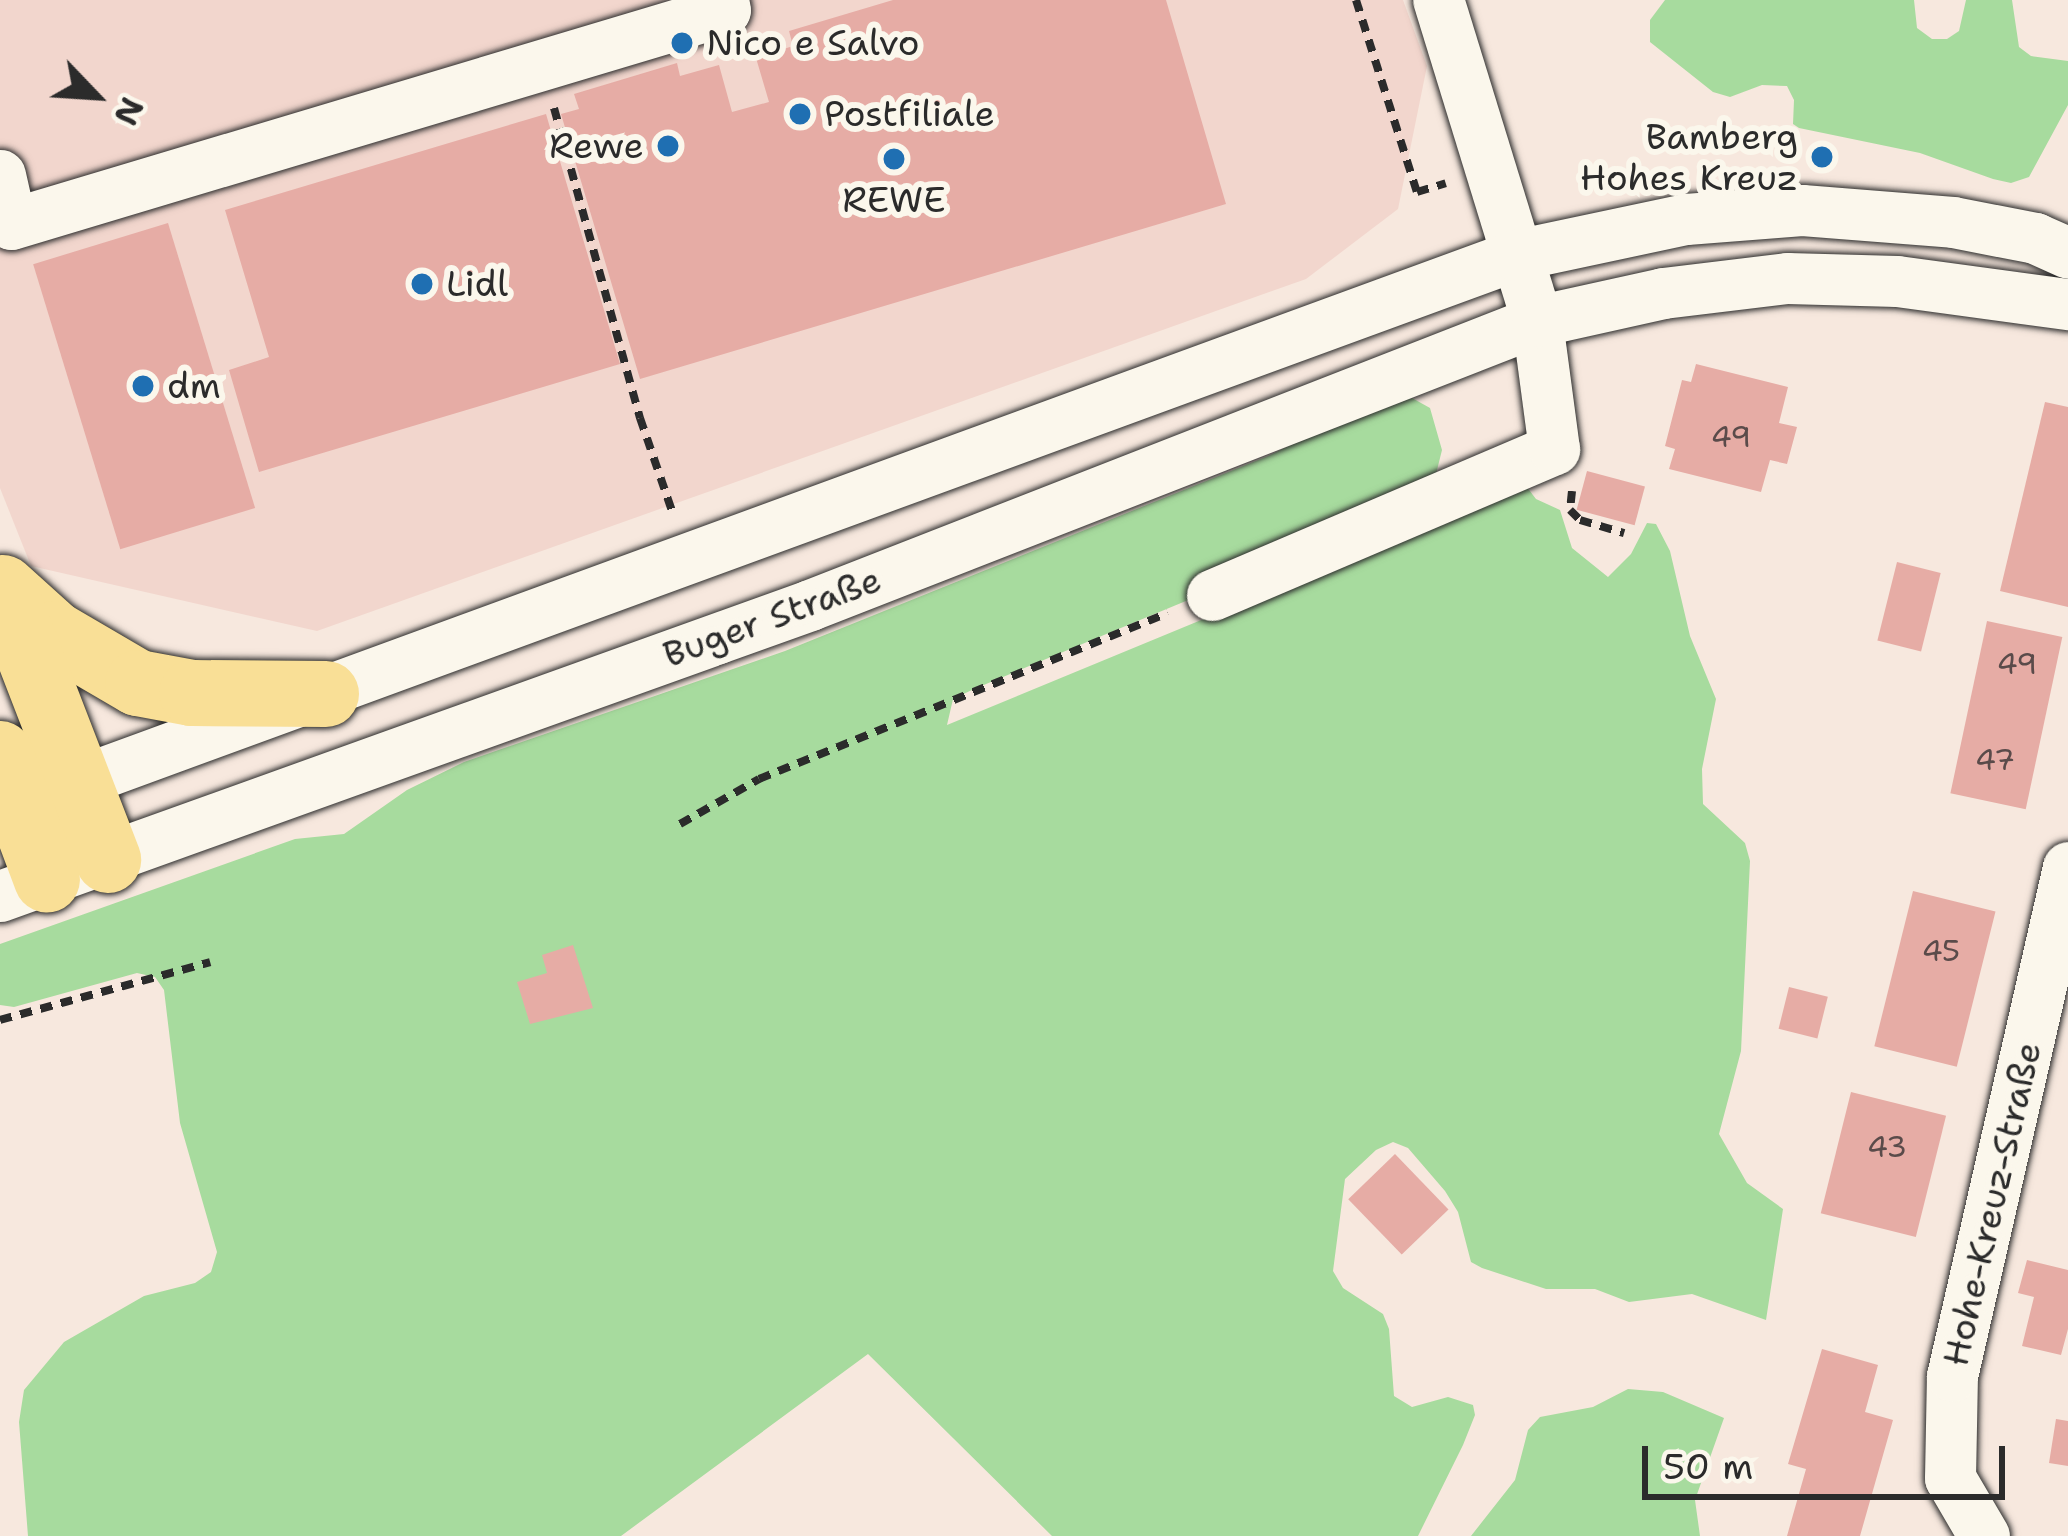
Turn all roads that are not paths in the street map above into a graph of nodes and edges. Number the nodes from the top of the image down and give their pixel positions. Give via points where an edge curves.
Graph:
1 (723, 0) edge
2 (1438, 0) edge
3 (0, 175) edge
4 (2068, 253) edge
5 (1516, 255) junction
6 (2068, 304) edge
7 (1538, 322) junction
8 (2, 583) edge
9 (1212, 595) road end
10 (326, 694) junction
11 (79, 782) junction
12 (6, 789) edge
13 (2068, 867) edge
14 (52, 879) edge
15 (1963, 1526) edge

1 - 3 street via 725,10 11,224
2 - 5 street
4 - 5 street via 1953,222 1802,210 1686,219
5 - 7 street
5 - 10 street
6 - 7 street, Buger Straße via 1897,281 1787,278 1663,293
7 - 9 street via 1554,448
7 - 14 street, Buger Straße via 810,605
8 - 10 main road via 54,634 138,683 192,693
8 - 11 main road
10 - 11 street
11 - 12 street
11 - 14 main road
12 - 14 main road
13 - 15 street, Hohe-Kreuz-Straße via 1952,1376 1950,1478

